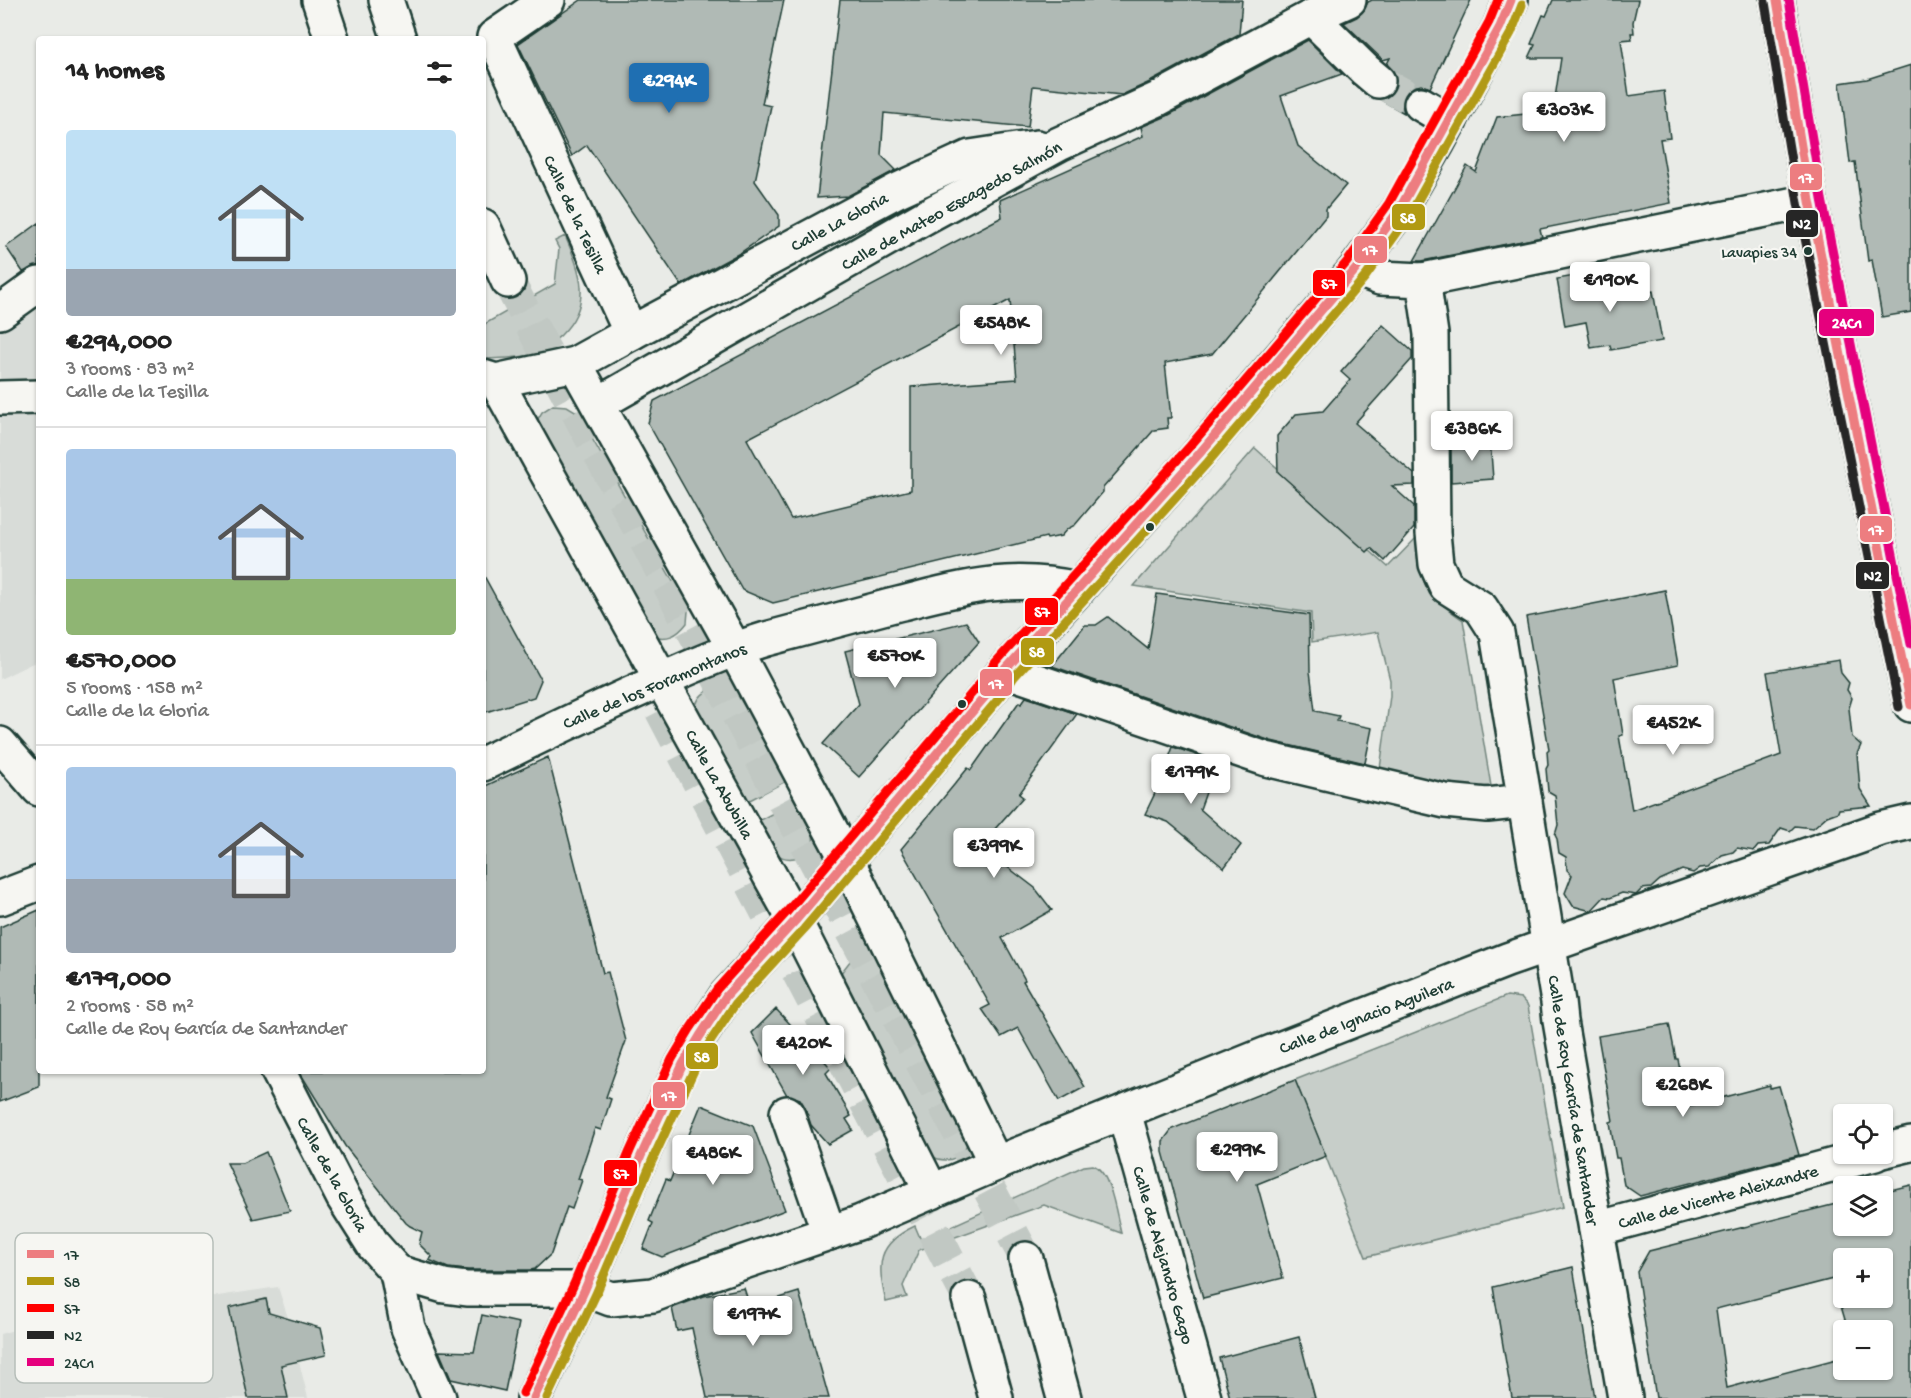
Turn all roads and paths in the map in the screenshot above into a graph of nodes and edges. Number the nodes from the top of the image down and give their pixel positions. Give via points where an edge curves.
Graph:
1 (318, 0) edge
2 (386, 0) edge
3 (548, 0) edge
4 (1349, 0) edge
5 (1511, 0) edge
6 (1777, 0) edge
7 (1311, 17) junction
8 (502, 21) edge
9 (331, 36) edge
10 (398, 36) edge
11 (1378, 81) tunnel mouth
12 (1421, 104) tunnel mouth
13 (1450, 121) junction
14 (1059, 144) junction
15 (1810, 201) junction
16 (486, 232) edge
17 (1356, 269) junction
18 (508, 280) tunnel mouth
19 (1423, 280) junction
20 (36, 287) edge
21 (0, 312) edge
22 (632, 333) junction
23 (575, 364) junction
24 (490, 379) edge
25 (36, 397) edge
26 (0, 398) edge
27 (598, 404) junction
28 (1078, 589) junction
29 (734, 648) junction
30 (1005, 670) junction
31 (663, 679) junction
32 (1911, 705) edge
33 (0, 744) edge
34 (486, 763) edge
35 (36, 786) edge
36 (1525, 801) junction
37 (1911, 822) edge
38 (847, 860) junction
39 (36, 884) edge
40 (0, 898) edge
41 (795, 921) junction
42 (1548, 945) junction
43 (280, 1074) edge
44 (1124, 1112) junction
45 (788, 1113) dead end
46 (1911, 1144) edge
47 (1893, 1148) edge
48 (996, 1164) junction
49 (1838, 1164) edge
50 (932, 1192) junction
51 (1596, 1229) junction
52 (829, 1233) junction
53 (1026, 1258) tunnel mouth
54 (397, 1272) junction
55 (585, 1289) junction
56 (969, 1299) tunnel mouth
57 (439, 1398) edge
58 (534, 1398) edge
59 (996, 1398) edge
60 (1064, 1398) edge
61 (1204, 1398) edge
62 (1625, 1398) edge

1 - 9 main road
2 - 10 main road
3 - 8 main road
4 - 7 main road, Calle de Mateo Escagedo Salmón
5 - 13 main road
6 - 15 main road
7 - 11 main road
7 - 14 main road, Calle de Mateo Escagedo Salmón via 1158,99
8 - 22 main road, Calle de la Tesilla
12 - 13 main road
13 - 17 main road via 1399,210
14 - 22 main road, Calle La Gloria via 970,157 896,191
14 - 27 main road, Calle de Mateo Escagedo Salmón
15 - 19 main road
15 - 32 main road
16 - 18 main road
17 - 19 main road via 1380,278
17 - 28 main road
19 - 36 main road, Calle de Roy García de Santander via 1431,334 1436,564 1446,586 1481,608 1497,633
20 - 21 main road
22 - 23 main road
23 - 24 main road
23 - 27 main road
24 - 31 main road, Calle La Abubilla
25 - 26 main road
27 - 29 main road
28 - 29 main road, Calle de los Foramontanos via 1022,581 972,585
28 - 30 main road
29 - 31 main road, Calle de los Foramontanos
29 - 38 main road
30 - 36 main road via 1266,759 1445,801 1487,805
30 - 38 main road
31 - 34 main road, Calle de los Foramontanos
31 - 41 main road, Calle La Abubilla
33 - 35 main road
36 - 42 main road, Calle de Roy García de Santander
37 - 42 main road, Calle de Ignacio Aguilera
38 - 41 main road
38 - 48 main road
39 - 40 main road
41 - 50 main road, Calle La Abubilla
41 - 55 main road via 726,996 683,1064
42 - 44 main road, Calle de Ignacio Aguilera
42 - 51 main road, Calle de Roy García de Santander
43 - 54 main road, Calle de la Gloria via 343,1197 374,1246
44 - 48 main road, Calle de Ignacio Aguilera
44 - 61 main road, Calle de Alejandro Gago
45 - 52 main road
46 - 47 main road
48 - 50 main road, Calle de Ignacio Aguilera
49 - 51 main road, Calle de Vicente Aleixandre
50 - 52 main road, Calle de Ignacio Aguilera
51 - 62 main road, Calle de Roy García de Santander
52 - 55 main road, Calle de Ignacio Aguilera via 653,1295 611,1299
53 - 60 main road
54 - 55 main road via 466,1289
54 - 57 main road via 408,1328
55 - 58 main road
56 - 59 main road

